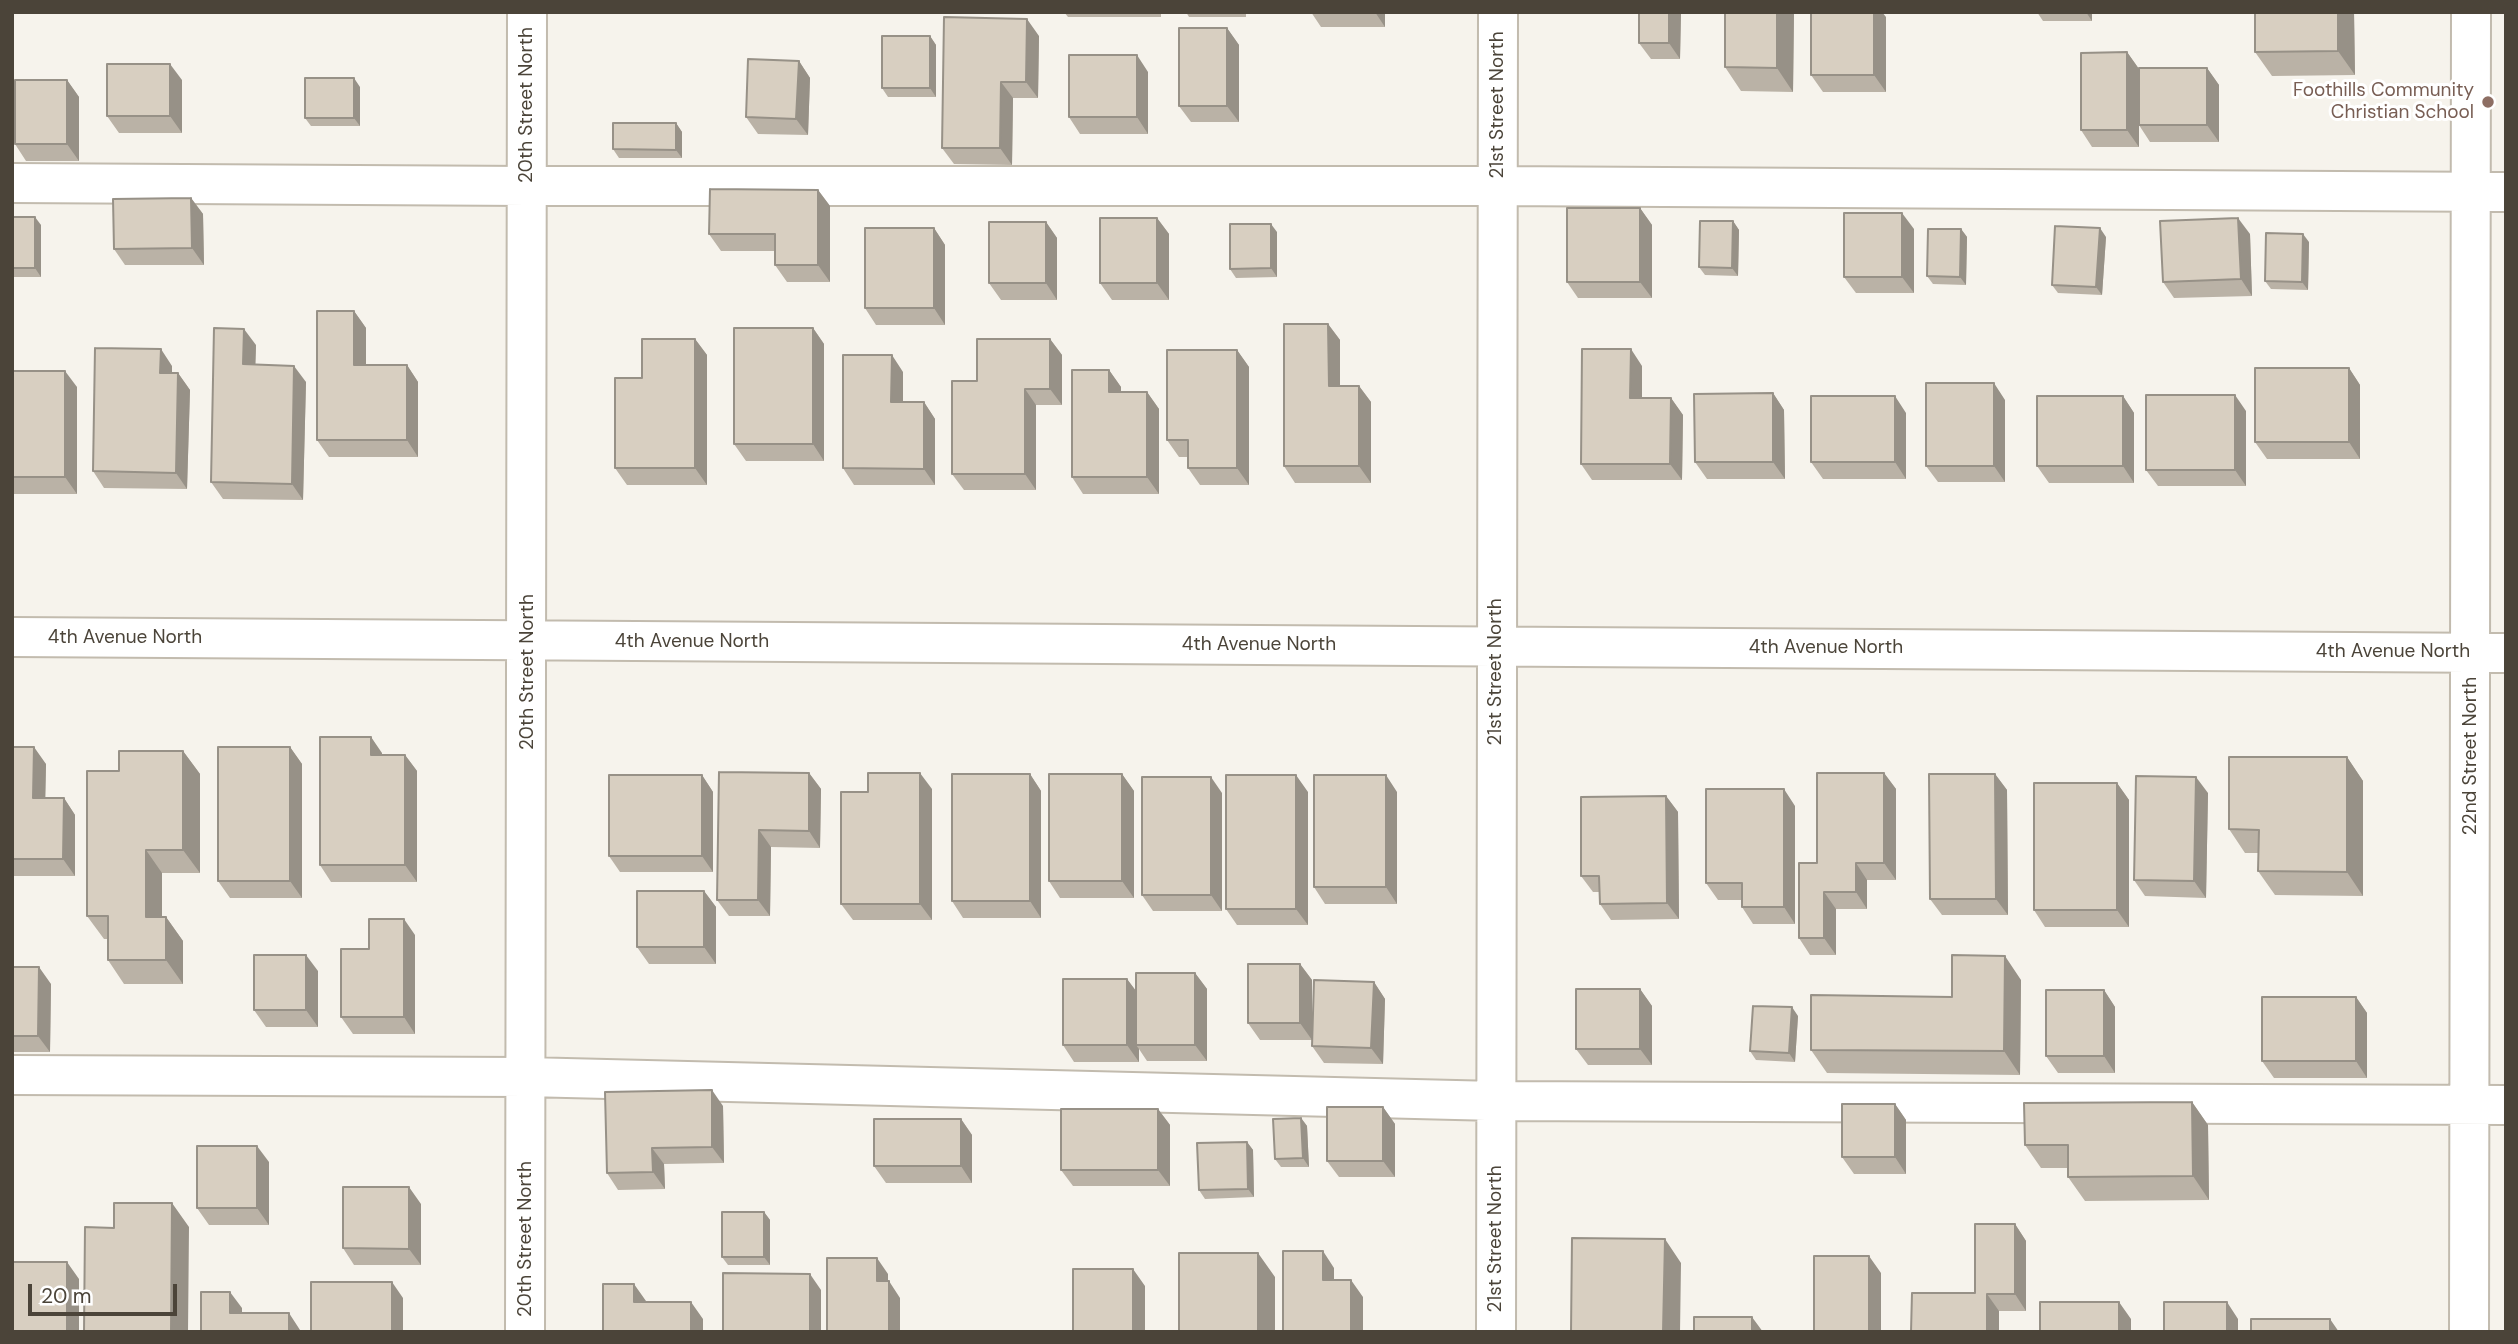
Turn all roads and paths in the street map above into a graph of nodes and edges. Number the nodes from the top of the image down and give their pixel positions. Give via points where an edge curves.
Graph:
1 (527, 12) edge
2 (1498, 12) edge
3 (2471, 12) edge
4 (12, 183) edge
5 (527, 186) junction
6 (1497, 186) junction
7 (2488, 191) edge
8 (12, 637) edge
9 (528, 641) junction
10 (1496, 646) junction
11 (2489, 653) edge
12 (12, 1075) edge
13 (526, 1077) junction
14 (1496, 1101) junction
15 (2488, 1105) edge
16 (525, 1332) edge
17 (1496, 1332) edge
18 (2469, 1332) edge

1 - 5 street, 20th Street North
2 - 6 street, 21st Street North
3 - 7 street, 22nd Street North
4 - 5 street
5 - 6 street
5 - 9 street, 20th Street North
6 - 7 street
6 - 10 street, 21st Street North
7 - 11 street, 22nd Street North
8 - 9 street, 4th Avenue North
9 - 10 street, 4th Avenue North
9 - 13 street, 20th Street North
10 - 11 street, 4th Avenue North
10 - 14 street, 21st Street North
11 - 15 street, 22nd Street North
12 - 13 street
13 - 14 street
13 - 16 street, 20th Street North
14 - 15 street
14 - 17 street, 21st Street North
15 - 18 street, 22nd Street North

